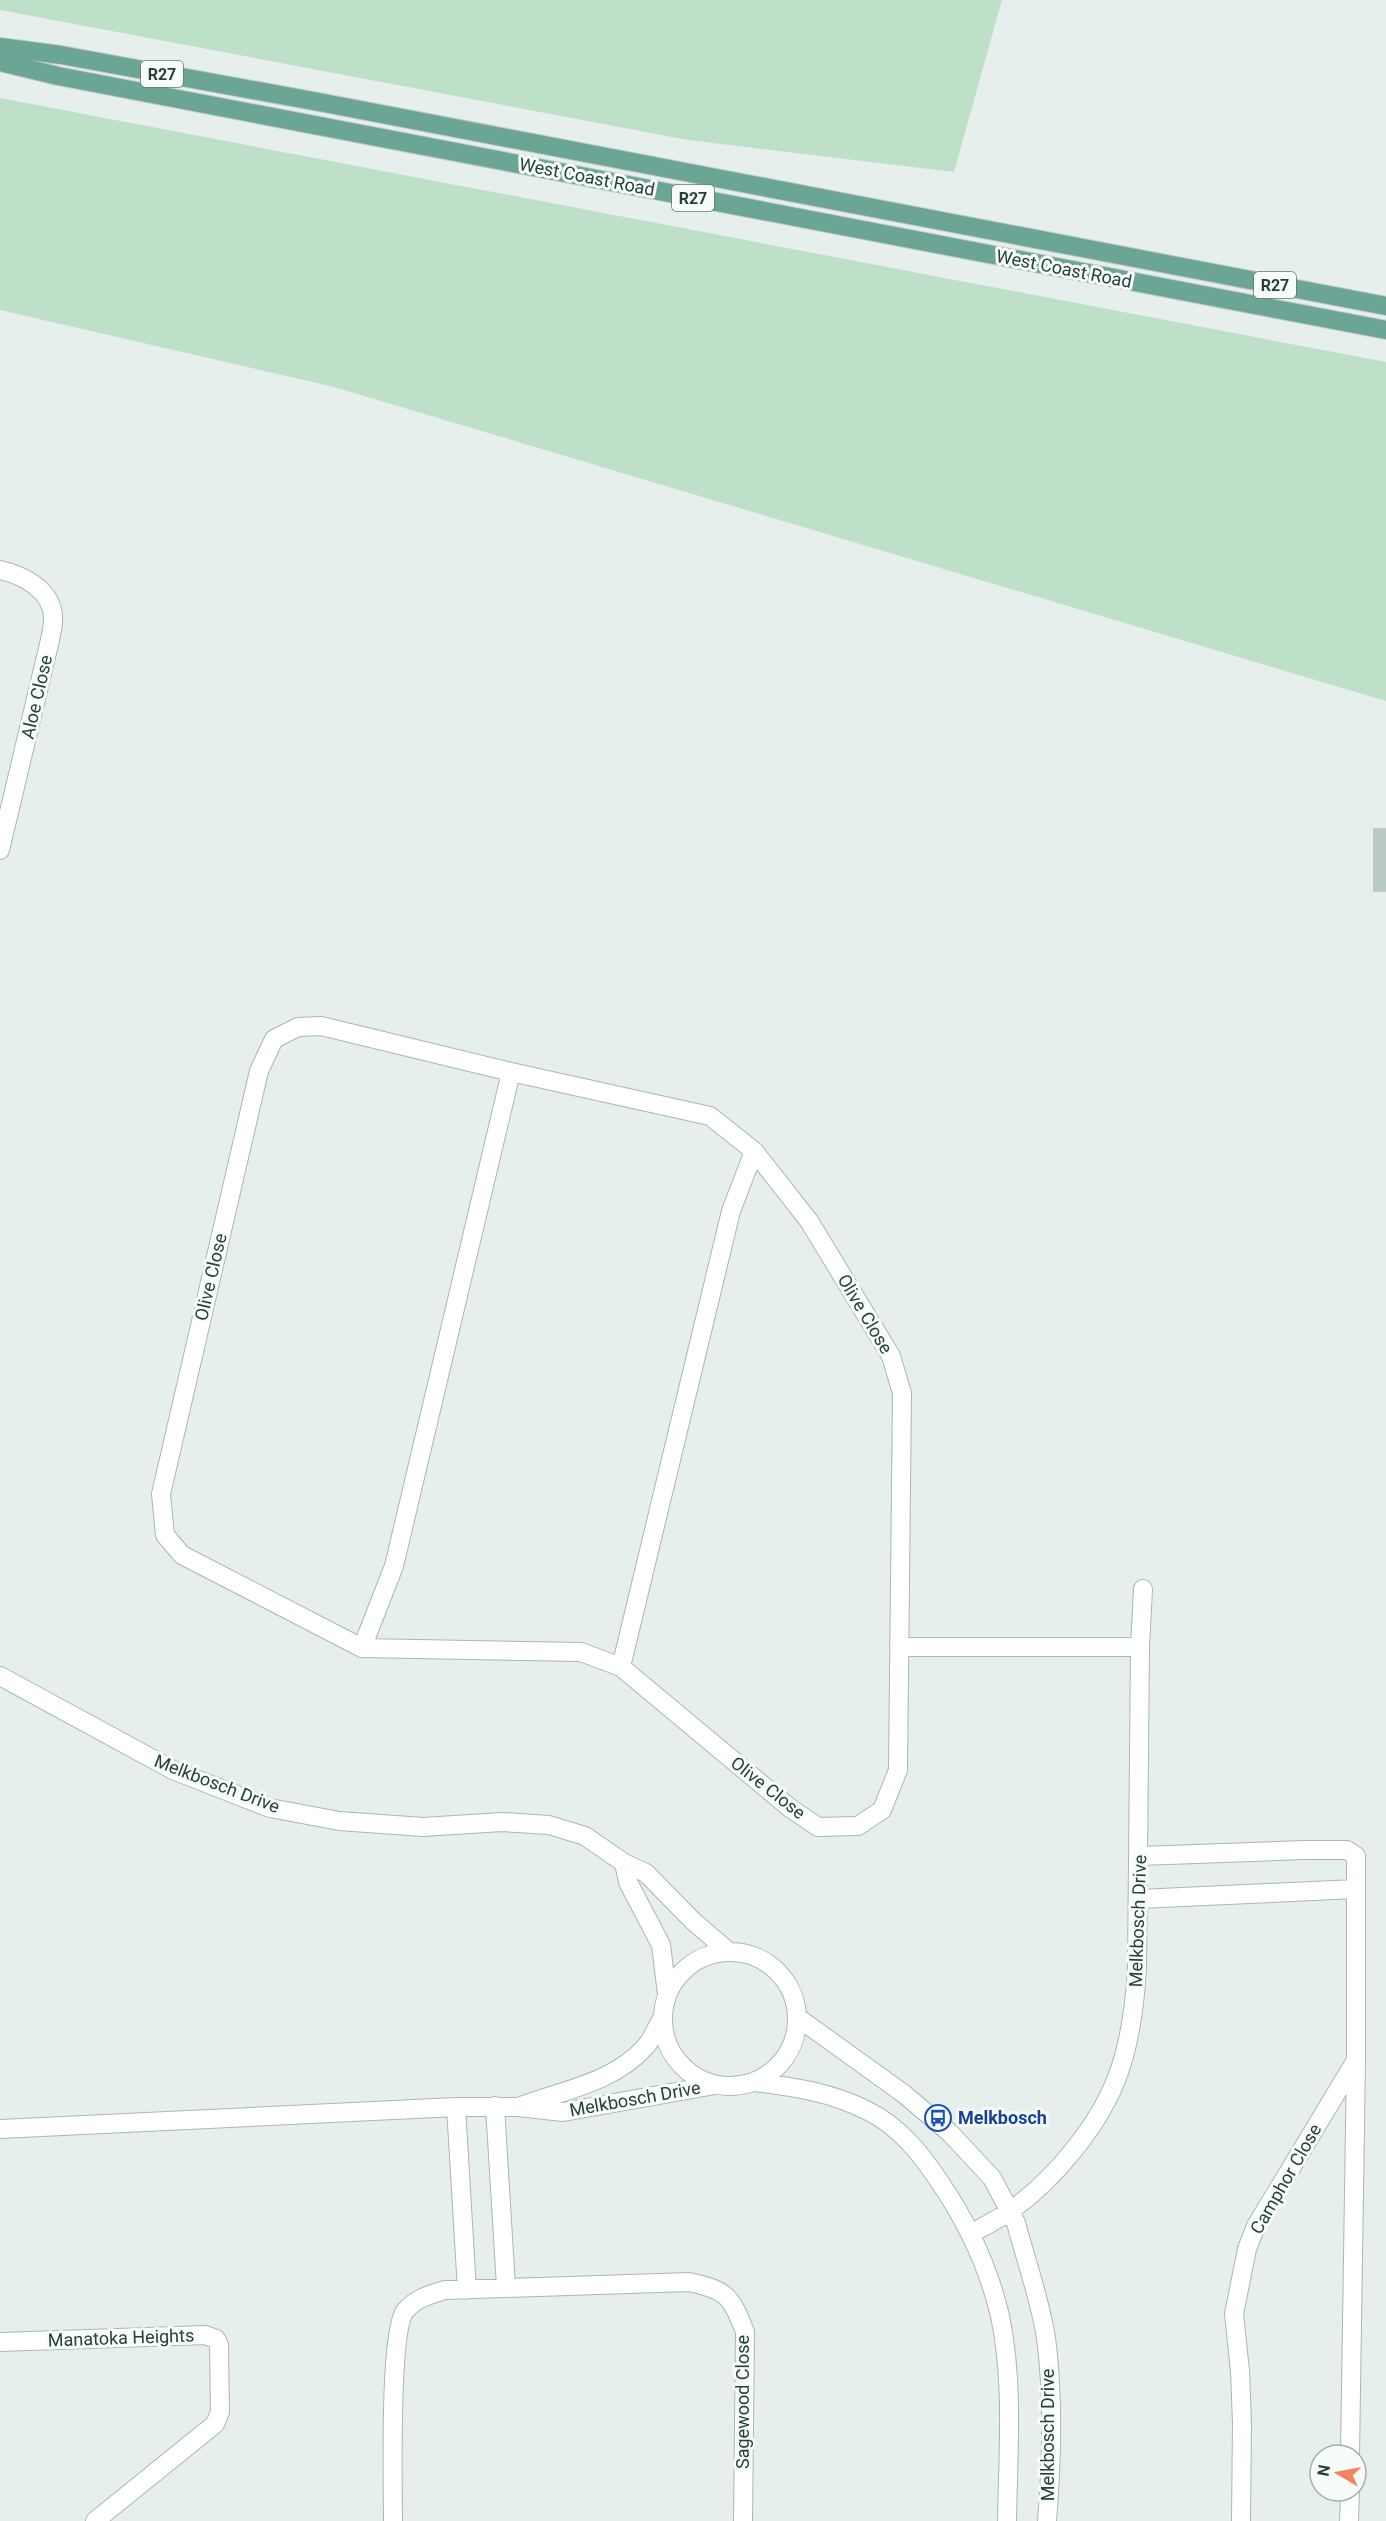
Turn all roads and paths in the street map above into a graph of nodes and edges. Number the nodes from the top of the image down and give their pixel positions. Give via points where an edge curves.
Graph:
1 (0, 47) edge
2 (0, 62) edge
3 (1386, 306) edge
4 (1386, 330) edge
5 (0, 570) edge
6 (0, 850) edge
7 (511, 1072) junction
8 (754, 1151) junction
9 (1143, 1589) dead end
10 (899, 1647) junction
11 (1140, 1647) junction
12 (362, 1648) junction
13 (621, 1667) junction
14 (0, 1677) edge
15 (1140, 1856) junction
16 (624, 1863) junction
17 (1356, 1889) junction
18 (1139, 1899) junction
19 (728, 1951) junction
20 (667, 1994) junction
21 (663, 2017) junction
22 (797, 2017) junction
23 (1356, 2061) junction
24 (754, 2082) junction
25 (715, 2085) junction
26 (495, 2106) junction
27 (456, 2107) junction
28 (519, 2107) junction
29 (0, 2129) edge
30 (1010, 2211) junction
31 (970, 2234) junction
32 (506, 2287) junction
33 (467, 2290) junction
34 (0, 2342) edge
35 (1350, 2443) edge
36 (1350, 2503) edge
37 (95, 2521) edge
38 (393, 2521) edge
39 (743, 2521) edge
40 (1007, 2521) edge
41 (1047, 2521) edge
42 (1241, 2521) edge
43 (1349, 2521) edge

1 - 3 main road, West Coast Road / R27 via 324,103
2 - 4 main road, West Coast Road / R27
5 - 6 street, Aloe Close via 30,580 45,595 53,615
7 - 8 street, Olive Close via 710,1116
7 - 12 street via 394,1566
7 - 12 street, Olive Close via 321,1026 298,1027 274,1039 259,1071 161,1494 165,1535 182,1555
8 - 10 street, Olive Close via 821,1240 891,1356 902,1393
8 - 13 street via 731,1211
9 - 11 street, Melkbosch Drive
10 - 11 street
10 - 13 street, Olive Close via 898,1770 882,1810 858,1827 818,1827 790,1809
11 - 15 street, Melkbosch Drive
12 - 13 street, Olive Close via 581,1652
14 - 16 street, Melkbosch Drive via 172,1770 270,1808 339,1821 423,1827 502,1822 549,1825 585,1836
15 - 17 street via 1347,1850 1356,1856
15 - 18 street, Melkbosch Drive
16 - 19 street, Melkbosch Drive via 646,1873
16 - 20 street via 628,1882 661,1945
17 - 18 street
17 - 23 street
18 - 30 street, Melkbosch Drive via 1135,2005 1119,2074 1099,2114 1071,2152 1044,2183
19 - 20 street via 709,1954 692,1963
19 - 22 street via 750,1954 769,1963 794,1996
20 - 21 street
21 - 25 street via 666,2040 677,2060 694,2076
21 - 28 street, Melkbosch Drive via 647,2045 627,2064 603,2078
22 - 24 street via 795,2038 786,2056 772,2072
22 - 30 street, Melkbosch Drive via 904,2094 950,2133 992,2178
23 - 35 street
23 - 42 street, Camphor Close via 1256,2226 1247,2249 1234,2314 1242,2423
24 - 25 street
24 - 31 street via 807,2088 868,2111 903,2134 935,2174
25 - 28 street, Melkbosch Drive via 563,2112
26 - 27 street, Melkbosch Drive
26 - 28 street, Melkbosch Drive
26 - 32 street
27 - 29 street, Melkbosch Drive
27 - 33 street
30 - 31 street, Melkbosch Drive
30 - 41 street, Melkbosch Drive via 1045,2336 1052,2466
31 - 40 street via 999,2315 1005,2351
32 - 33 street, Sagewood Close
32 - 39 street, Sagewood Close via 689,2282 715,2288 735,2305 745,2332
33 - 38 street, Sagewood Close via 445,2290 418,2298 404,2313 395,2350
34 - 37 street, Manatoka Heights via 205,2335 216,2339 220,2412 214,2424
36 - 43 street

